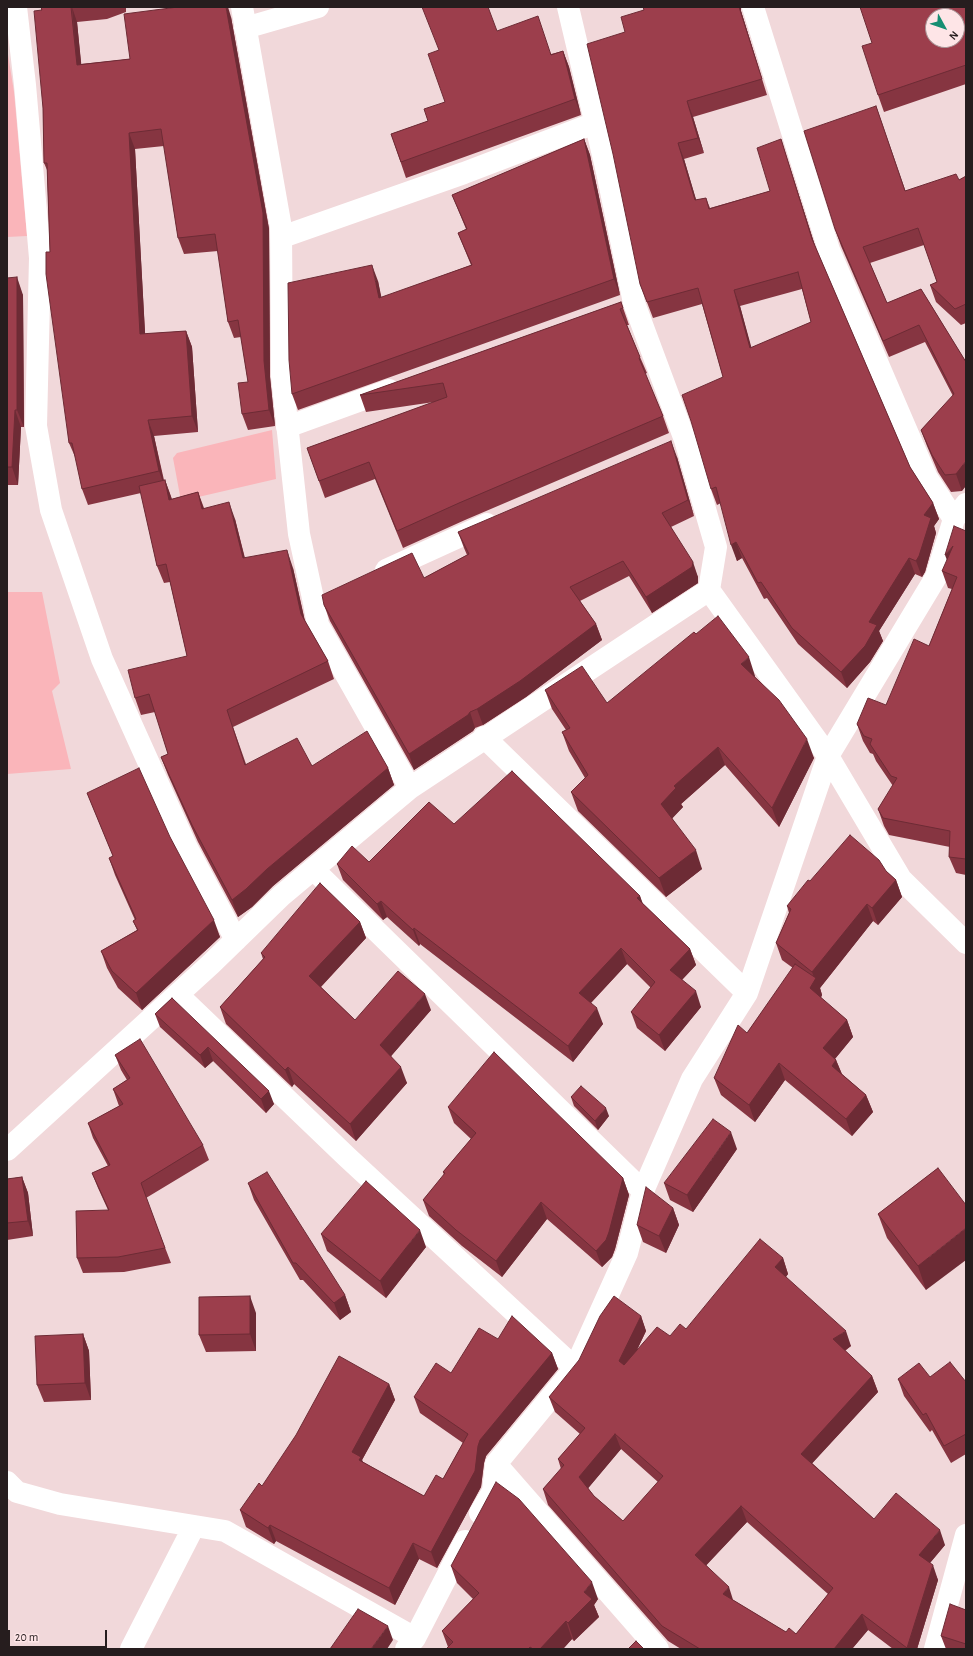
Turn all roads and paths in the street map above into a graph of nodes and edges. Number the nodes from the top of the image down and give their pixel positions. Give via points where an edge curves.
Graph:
1 (16, 7) edge
2 (318, 7) edge
3 (568, 7) edge
4 (753, 7) edge
5 (244, 17) edge
6 (595, 123) junction
7 (282, 238) junction
8 (634, 303) junction
9 (612, 311) edge
10 (407, 383) edge
11 (287, 427) junction
12 (685, 440) junction
13 (664, 449) edge
14 (960, 511) edge
15 (506, 516) edge
16 (371, 577) edge
17 (709, 590) junction
18 (335, 594) edge
19 (314, 603) junction
20 (484, 737) junction
21 (828, 756) junction
22 (410, 788) junction
23 (313, 869) junction
24 (236, 940) junction
25 (966, 943) edge
26 (747, 993) junction
27 (178, 995) junction
28 (7, 1150) edge
29 (643, 1191) junction
30 (575, 1368) junction
31 (496, 1464) junction
32 (7, 1482) edge
33 (194, 1526) junction
34 (966, 1535) edge
35 (410, 1643) edge
36 (130, 1649) edge
37 (658, 1649) edge
38 (935, 1649) edge

1 - 24 street via 40,258 36,426 51,510 102,659 187,848
2 - 5 street
3 - 6 street
4 - 14 street via 829,250 927,478
5 - 7 street
6 - 7 street
6 - 8 street
7 - 11 street via 282,377
8 - 9 street
8 - 12 street
10 - 11 street
11 - 19 street via 299,534
12 - 13 street
12 - 17 street via 716,547
14 - 21 street via 936,577
15 - 16 street
17 - 20 street
17 - 21 street
18 - 19 street
19 - 22 street via 318,625
20 - 22 street
20 - 26 street
21 - 25 street via 901,879
21 - 26 street
22 - 23 street
23 - 24 street
23 - 29 street
24 - 27 street
26 - 29 street via 692,1079
27 - 28 street
27 - 30 street via 347,1157
29 - 30 street via 627,1253
30 - 31 street
31 - 35 street via 493,1491
31 - 37 street
32 - 33 street via 17,1492 60,1504
33 - 35 street via 225,1531
33 - 36 street
34 - 38 street

